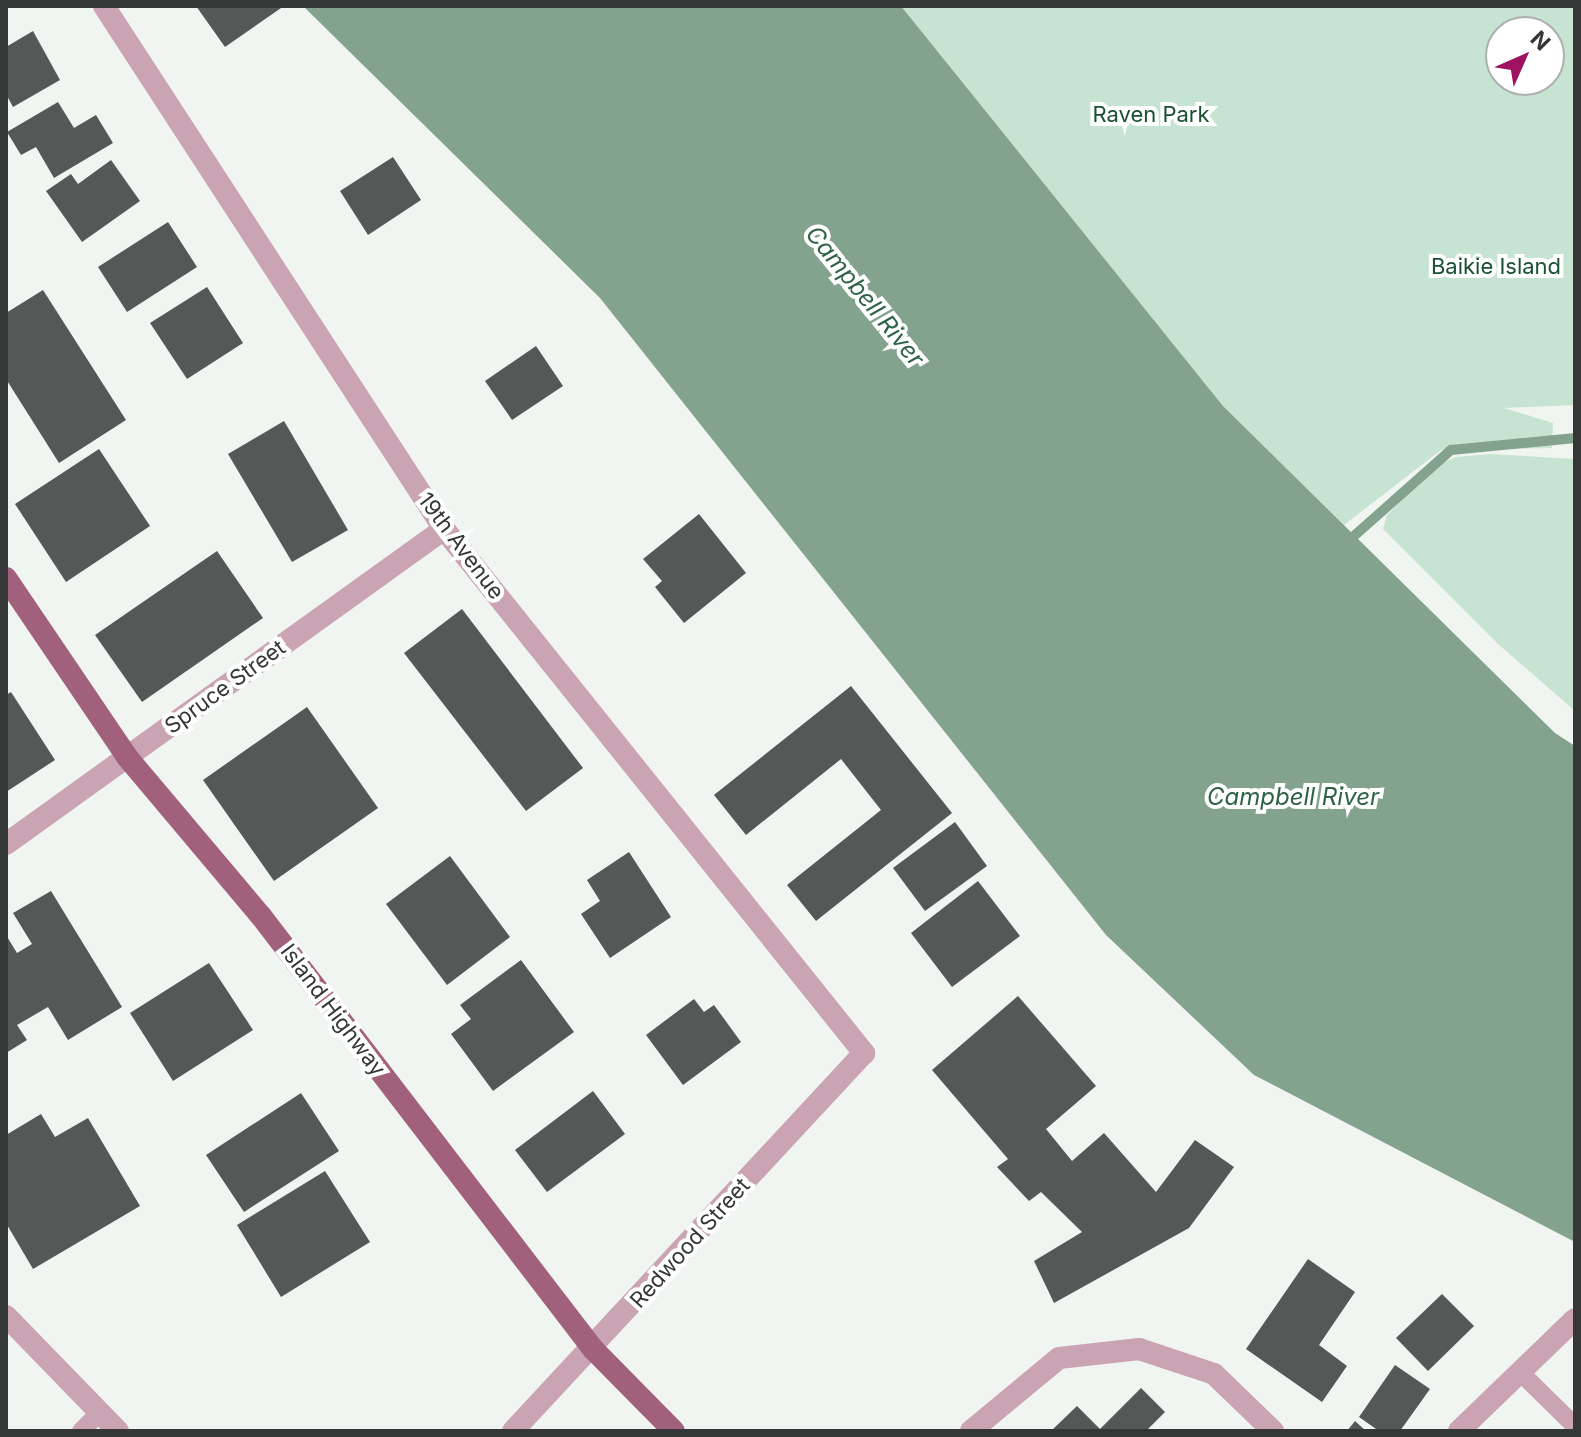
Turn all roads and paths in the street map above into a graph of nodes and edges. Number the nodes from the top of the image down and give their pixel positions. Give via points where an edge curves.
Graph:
1 (104, 6) edge
2 (444, 529) junction
3 (6, 578) edge
4 (127, 757) junction
5 (6, 844) edge
6 (864, 1053) joint
7 (6, 1316) edge
8 (1575, 1319) edge
9 (593, 1349) junction
10 (1520, 1372) junction
11 (100, 1412) junction
12 (1575, 1426) edge
13 (81, 1431) edge
14 (118, 1431) edge
15 (513, 1431) edge
16 (674, 1431) edge
17 (971, 1431) edge
18 (1273, 1431) edge
19 (1459, 1431) edge

1 - 2 street, 19th Avenue
2 - 4 street, Spruce Street
2 - 6 street, 19th Avenue
3 - 4 main road, Island Highway
4 - 5 street, Spruce Street
4 - 9 main road, Island Highway via 261,916
6 - 9 street, Redwood Street
7 - 11 street
8 - 10 street
9 - 15 street, Redwood Street
9 - 16 main road, Island Highway
10 - 12 lane
10 - 19 street
11 - 13 lane
11 - 14 street
17 - 18 street via 1059,1358 1139,1349 1214,1374

